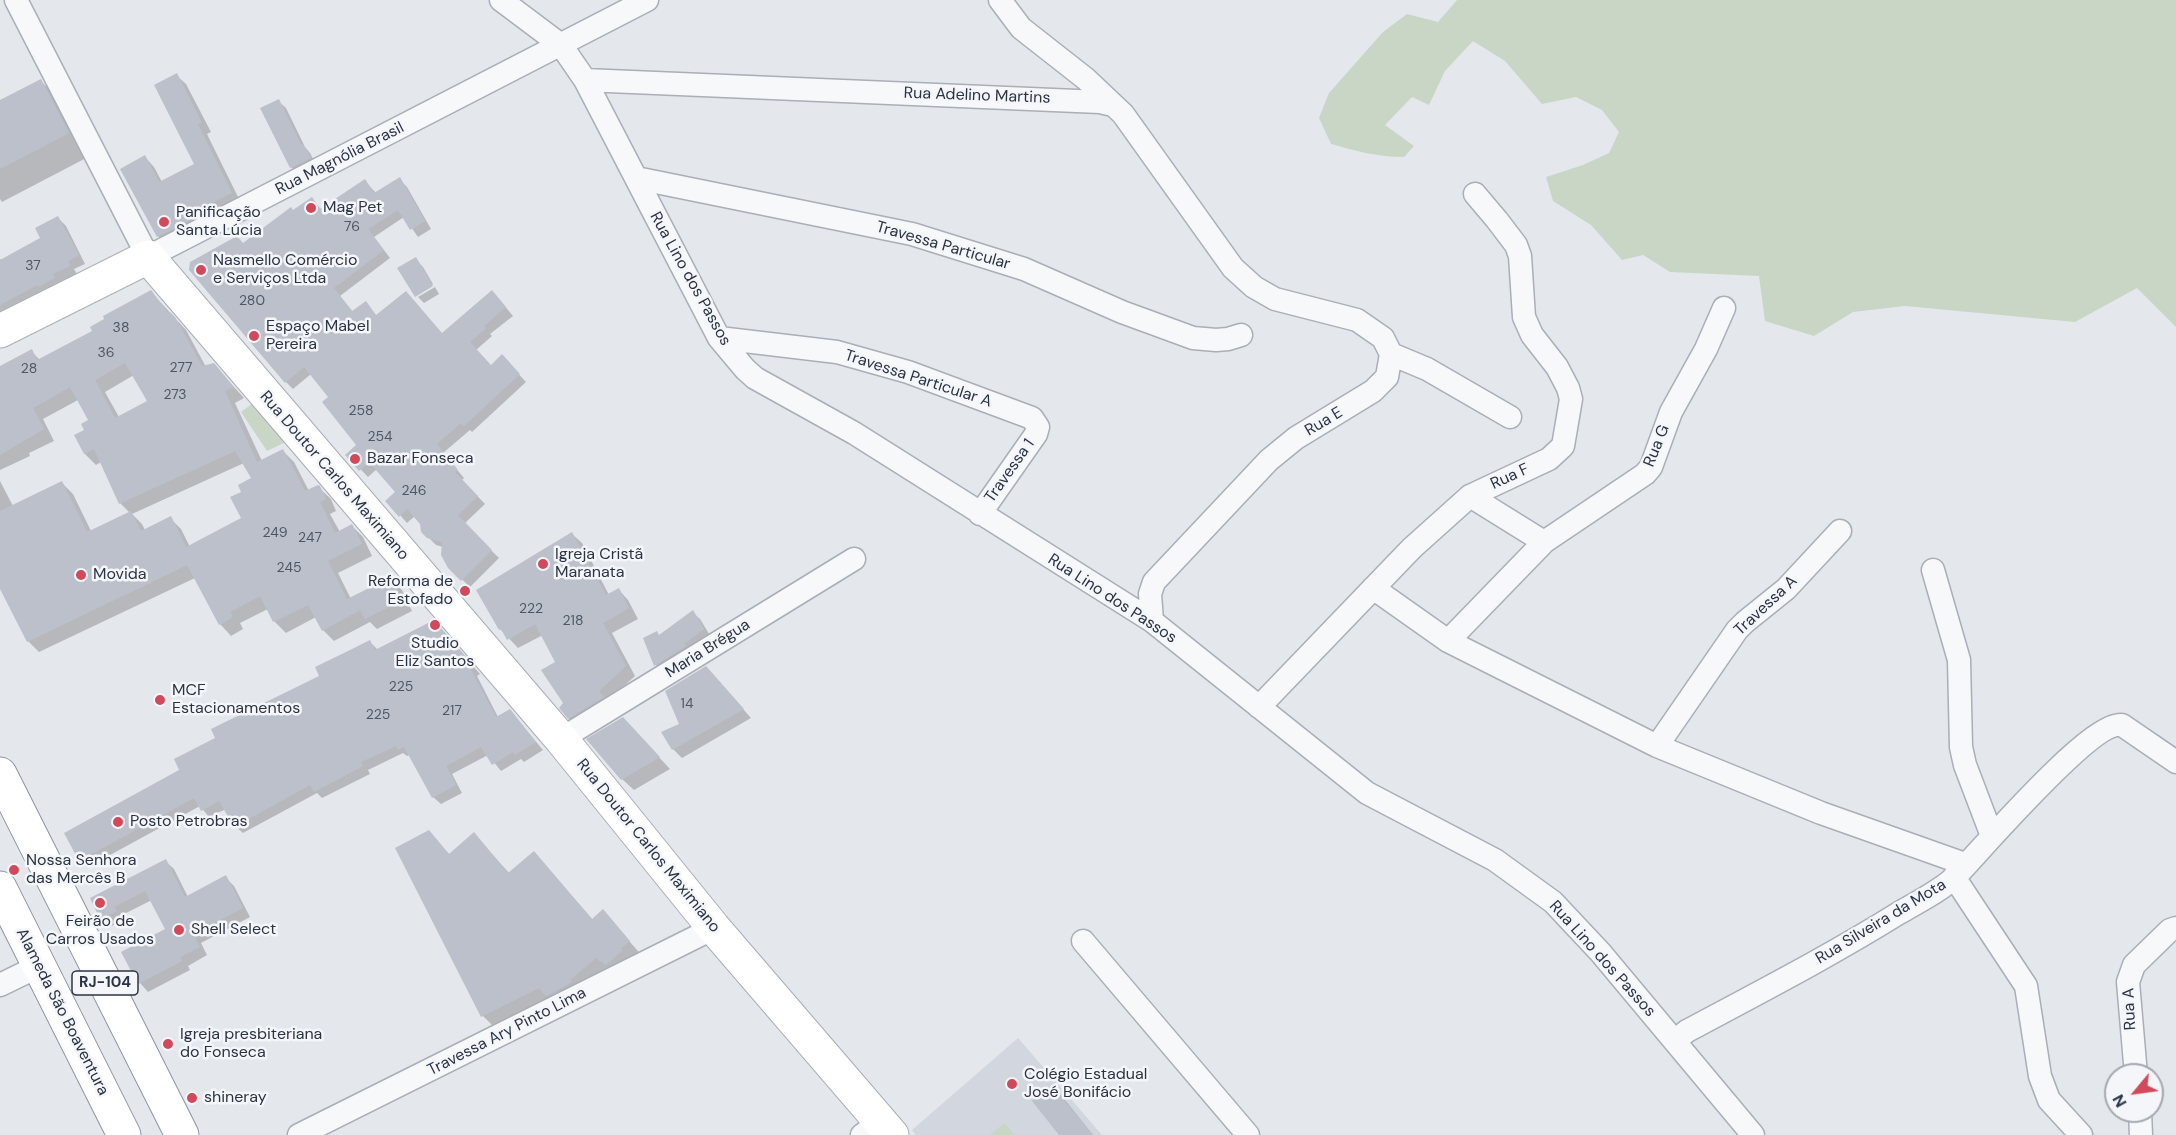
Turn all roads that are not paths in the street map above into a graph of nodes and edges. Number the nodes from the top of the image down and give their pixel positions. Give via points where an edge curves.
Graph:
1 (16, 0) edge
2 (501, 0) edge
3 (647, 0) edge
4 (1000, 0) edge
5 (561, 45) junction
6 (585, 80) junction
7 (1113, 105) junction
8 (636, 178) junction
9 (1475, 194) dead end
10 (148, 257) junction
11 (1724, 308) dead end
12 (0, 331) edge
13 (1241, 335) dead end
14 (719, 338) junction
15 (1391, 354) junction
16 (1510, 417) dead end
17 (1038, 427) joint
18 (1470, 496) junction
19 (980, 514) junction
20 (1840, 531) dead end
21 (1544, 542) junction
22 (854, 559) dead end
23 (1933, 570) dead end
24 (1154, 582) junction
25 (1373, 588) junction
26 (1110, 595) junction
27 (1152, 621) junction
28 (1448, 641) junction
29 (1259, 707) junction
30 (561, 739) junction
31 (1658, 746) junction
32 (2176, 762) edge
33 (0, 774) edge
34 (1992, 836) junction
35 (1960, 871) junction
36 (0, 888) edge
37 (714, 928) junction
38 (2176, 928) edge
39 (1083, 941) dead end
40 (39, 966) junction
41 (0, 985) edge
42 (1676, 1040) junction
43 (2135, 1063) edge
44 (878, 1130) edge
45 (124, 1135) edge
46 (182, 1135) edge
47 (299, 1135) edge
48 (1248, 1135) edge
49 (1753, 1135) edge
50 (2081, 1135) edge

1 - 10 street, Rua Doutor Carlos Maximiano
2 - 5 street, Rua Lino dos Passos
3 - 5 street, Rua Magnólia Brasil
4 - 7 street via 1021,28 1086,78
5 - 6 street, Rua Lino dos Passos
5 - 10 street, Rua Magnólia Brasil
6 - 7 street, Rua Adelino Martins
6 - 8 street, Rua Lino dos Passos
7 - 15 street via 1233,268 1254,287 1275,299 1357,320 1383,338
8 - 13 street, Travessa Particular via 912,234 1024,269 1193,338 1216,340
8 - 14 street, Rua Lino dos Passos
9 - 18 street, Rua F via 1516,245 1524,317 1532,335 1557,367 1571,399 1563,446 1558,452
10 - 12 main road, Rua Magnólia Brasil
10 - 30 main road, Rua Doutor Carlos Maximiano
11 - 21 street, Rua G via 1706,350 1671,412 1651,467
14 - 17 street, Travessa Particular A via 837,352 908,372 1032,418
14 - 19 street, Rua Lino dos Passos via 755,378 854,433
15 - 16 street via 1427,369
15 - 24 street, Rua E via 1387,377 1373,391 1296,438 1269,460
17 - 19 street, Travessa 1
18 - 21 street
18 - 25 street, Rua F
19 - 26 street, Rua Lino dos Passos
20 - 31 street, Travessa A via 1786,590 1737,630
21 - 28 street, Rua G
22 - 30 street, Maria Brégua
23 - 34 street via 1959,660 1961,747
24 - 26 street, Rua E
24 - 27 street via 1150,594
25 - 28 street
25 - 29 street, Rua F
26 - 27 street, Rua Lino dos Passos
27 - 29 street, Rua Lino dos Passos
28 - 31 street
29 - 42 street, Rua Lino dos Passos via 1379,801 1495,860 1553,902
30 - 37 main road, Rua Doutor Carlos Maximiano
31 - 35 street
32 - 34 street, Rua Silveira da Mota via 2122,725 2112,726 2067,760
33 - 46 main road, RJ-104
34 - 35 street, Rua Silveira da Mota
35 - 42 street, Rua Silveira da Mota via 1871,931
35 - 50 street via 2026,986 2040,1076 2049,1100
36 - 40 main road, Alameda São Boaventura / RJ-104
37 - 44 main road, Rua Doutor Carlos Maximiano
37 - 47 street, Travessa Ary Pinto Lima
38 - 43 street, Rua A via 2141,958 2130,973
39 - 48 street
40 - 41 street
40 - 45 main road, Alameda São Boaventura / RJ-104
42 - 49 street, Rua Lino dos Passos

